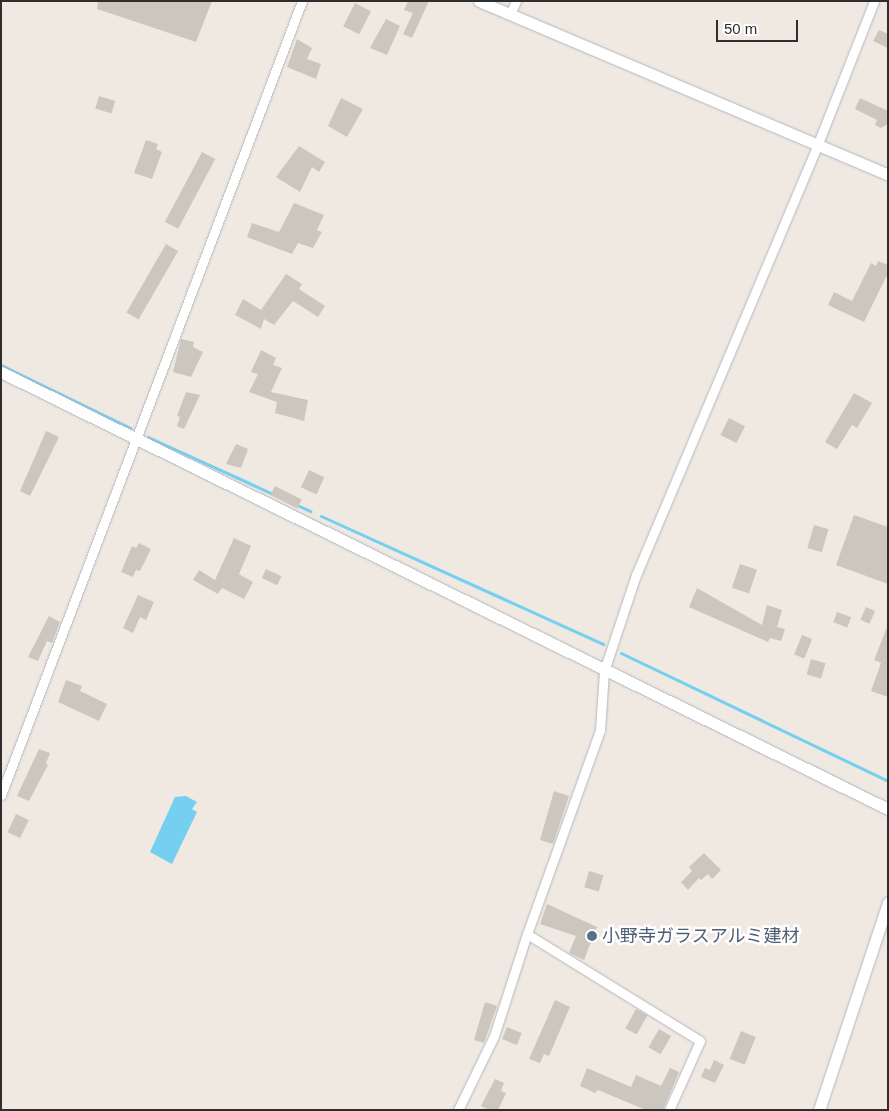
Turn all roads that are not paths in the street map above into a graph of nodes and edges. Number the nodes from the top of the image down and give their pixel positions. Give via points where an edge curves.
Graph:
1 (302, 1) edge
2 (479, 1) edge
3 (516, 1) edge
4 (874, 1) edge
5 (510, 14) junction
6 (817, 146) junction
7 (888, 175) edge
8 (1, 372) edge
9 (137, 439) junction
10 (604, 671) junction
11 (1, 795) edge
12 (888, 809) edge
13 (888, 902) edge
14 (527, 934) junction
15 (458, 1110) edge
16 (669, 1110) edge
17 (819, 1110) edge

1 - 9 street
2 - 5 street
3 - 5 street
4 - 6 street
5 - 6 street
6 - 7 street
6 - 10 street via 636,575
8 - 9 street
9 - 10 street
9 - 11 street
10 - 12 street
10 - 14 street via 600,730
13 - 17 street
14 - 15 street via 494,1036
14 - 16 street via 700,1041

